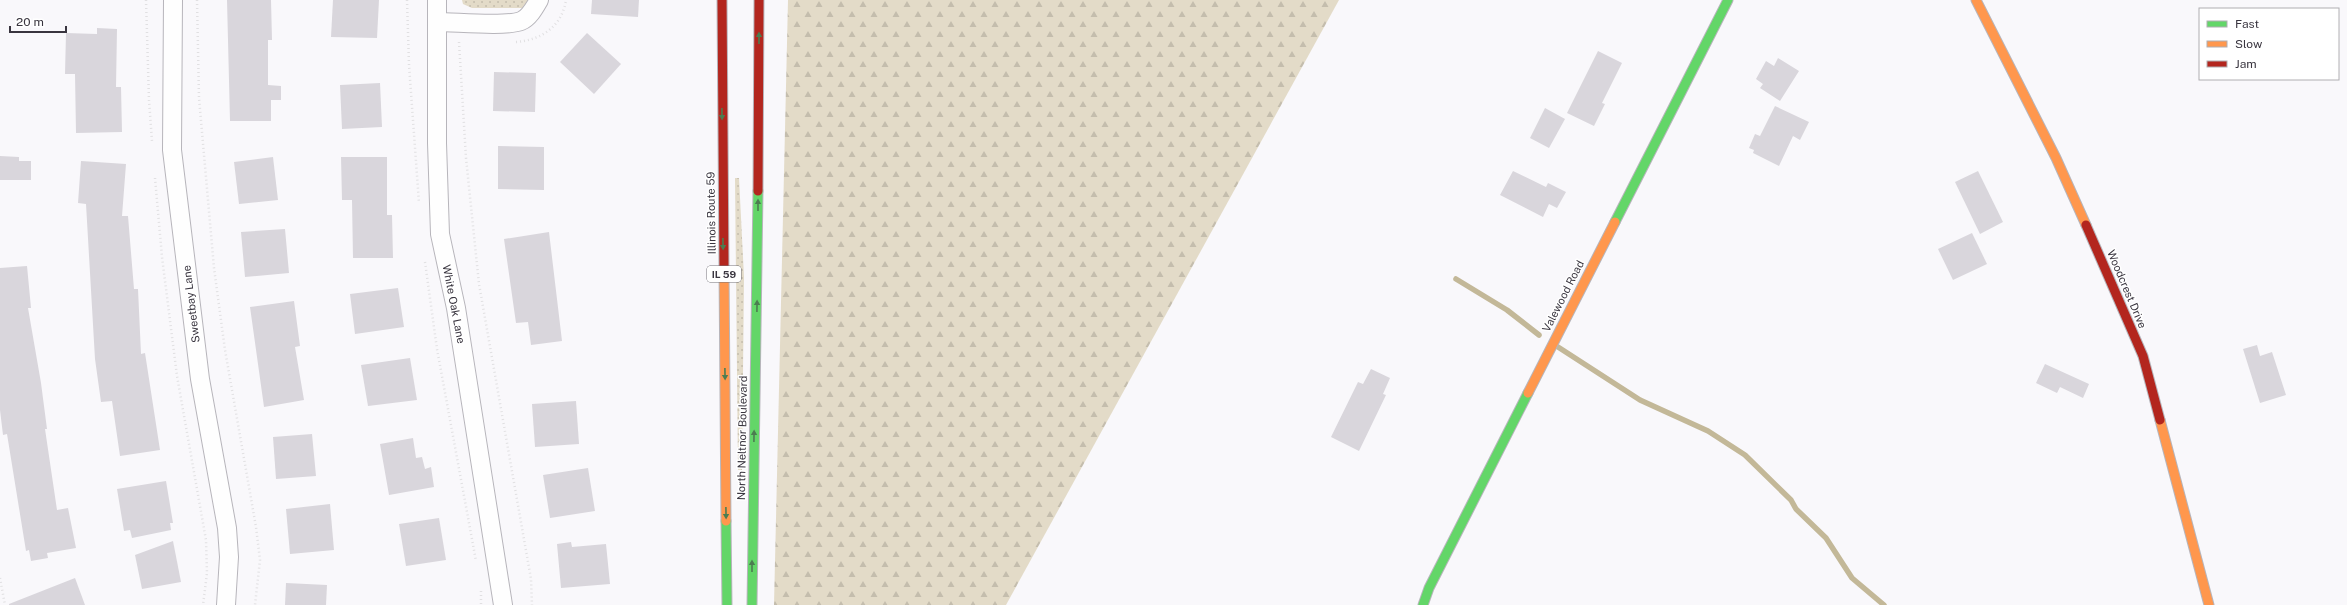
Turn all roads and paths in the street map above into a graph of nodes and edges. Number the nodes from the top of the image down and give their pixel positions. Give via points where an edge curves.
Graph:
1 (173, 0) edge
2 (197, 0) edge
3 (437, 0) edge
4 (539, 0) edge
5 (566, 0) edge
6 (722, 0) edge
7 (759, 0) edge
8 (1728, 0) edge
9 (1976, 0) edge
10 (437, 22) junction
11 (466, 42) dead end
12 (514, 43) dead end
13 (726, 474) joint
14 (0, 578) edge
15 (5, 605) edge
16 (226, 605) edge
17 (255, 605) edge
18 (503, 605) edge
19 (532, 605) edge
20 (727, 605) edge
21 (752, 605) edge
22 (1423, 605) edge
23 (2209, 605) edge

1 - 16 street, Sweetbay Lane via 172,150 200,379 227,528 229,564
2 - 17 path via 199,98 214,268 224,350 260,560
3 - 10 street, White Oak Lane
4 - 10 street via 522,21
5 - 12 path via 561,16 546,33 534,40
6 -> 13 street, Illinois Route 59 / IL 59
21 -> 7 street, North Neltnor Boulevard / IL 59 via 758,272
8 - 22 street, Valewood Road via 1586,276 1429,588
9 - 23 street, Woodcrest Drive via 2056,158 2143,356
10 - 18 street, White Oak Lane via 437,166 440,234 456,308
11 - 19 path via 458,42 478,277 531,579
13 -> 20 street, North Neltnor Boulevard / IL 59
14 - 15 path

